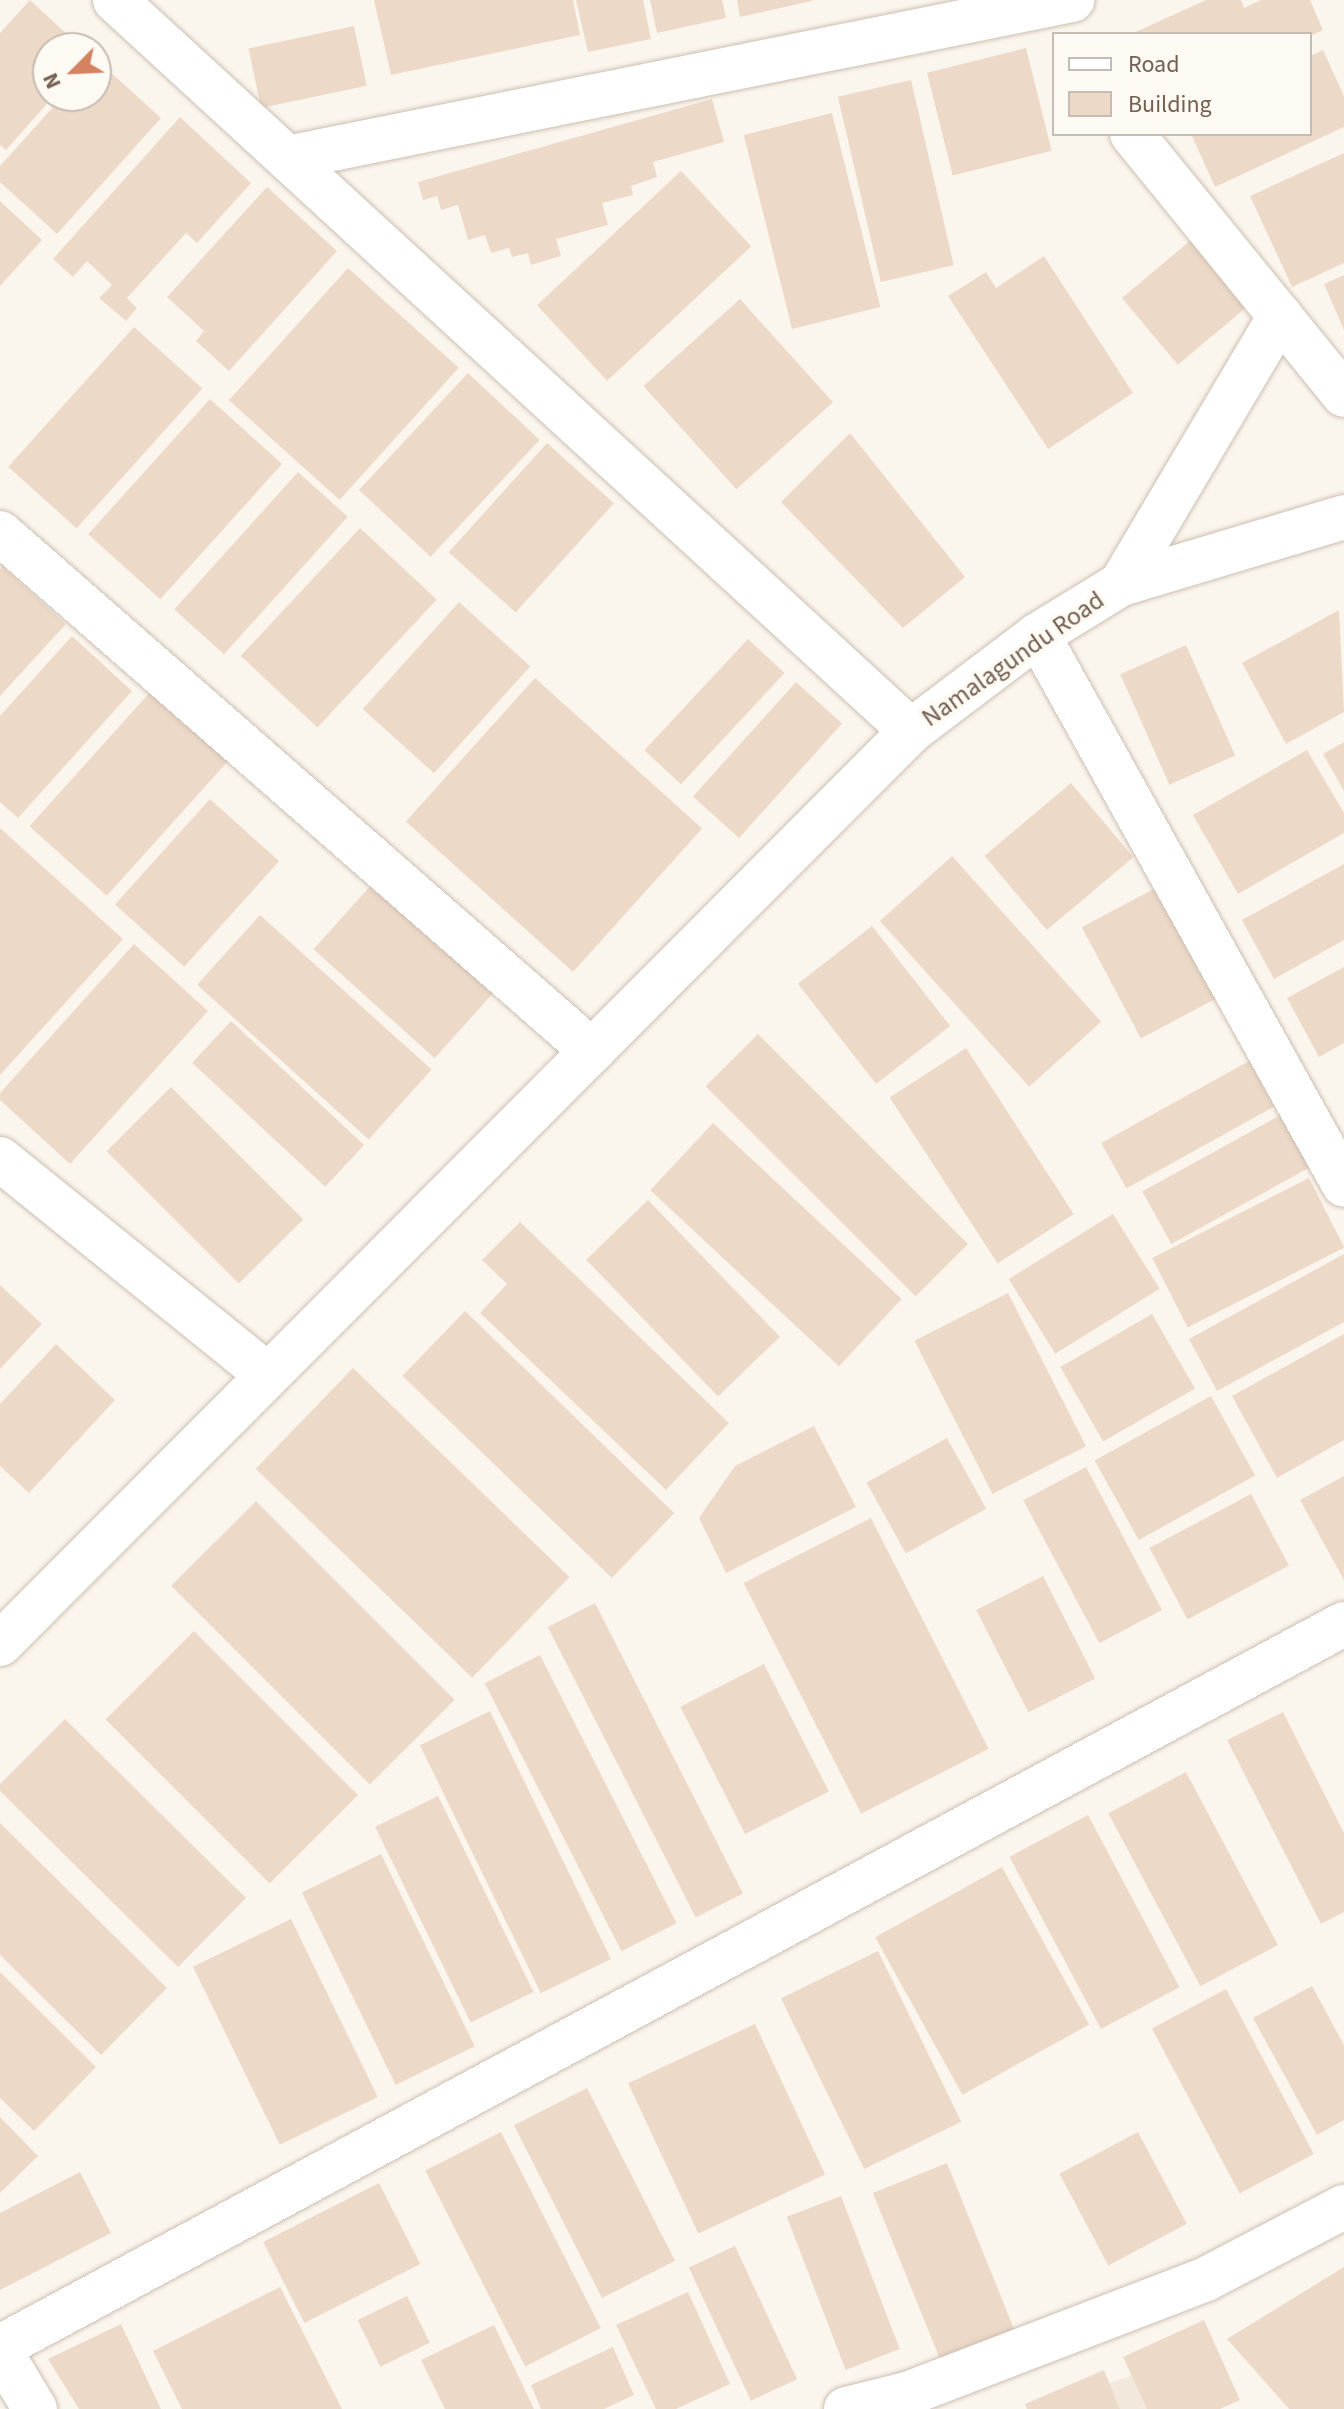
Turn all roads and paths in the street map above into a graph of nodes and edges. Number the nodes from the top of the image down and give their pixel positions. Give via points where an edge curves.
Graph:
1 (115, 0) edge
2 (1053, 16) edge
3 (1134, 136) edge
4 (292, 157) junction
5 (1280, 316) junction
6 (1344, 395) edge
7 (1344, 517) edge
8 (0, 533) edge
9 (1121, 584) junction
10 (1038, 635) junction
11 (911, 731) junction
12 (592, 1051) junction
13 (0, 1159) edge
14 (1344, 1185) edge
15 (268, 1375) junction
16 (1344, 1624) edge
17 (0, 1644) edge
18 (1344, 2207) edge
19 (0, 2349) edge
20 (35, 2409) edge
21 (846, 2409) edge

1 - 4 street
2 - 4 street
3 - 5 street
4 - 11 street
5 - 6 street
5 - 9 street
7 - 9 street, Namalagundu Road
8 - 12 street
9 - 10 street, Namalagundu Road
10 - 11 street, Namalagundu Road
10 - 14 street
11 - 12 street, Namalagundu Road
12 - 15 street, Namalagundu Road
13 - 15 street
15 - 17 street, Namalagundu Road
16 - 19 street
18 - 21 street via 1206,2279 907,2394
19 - 20 street

